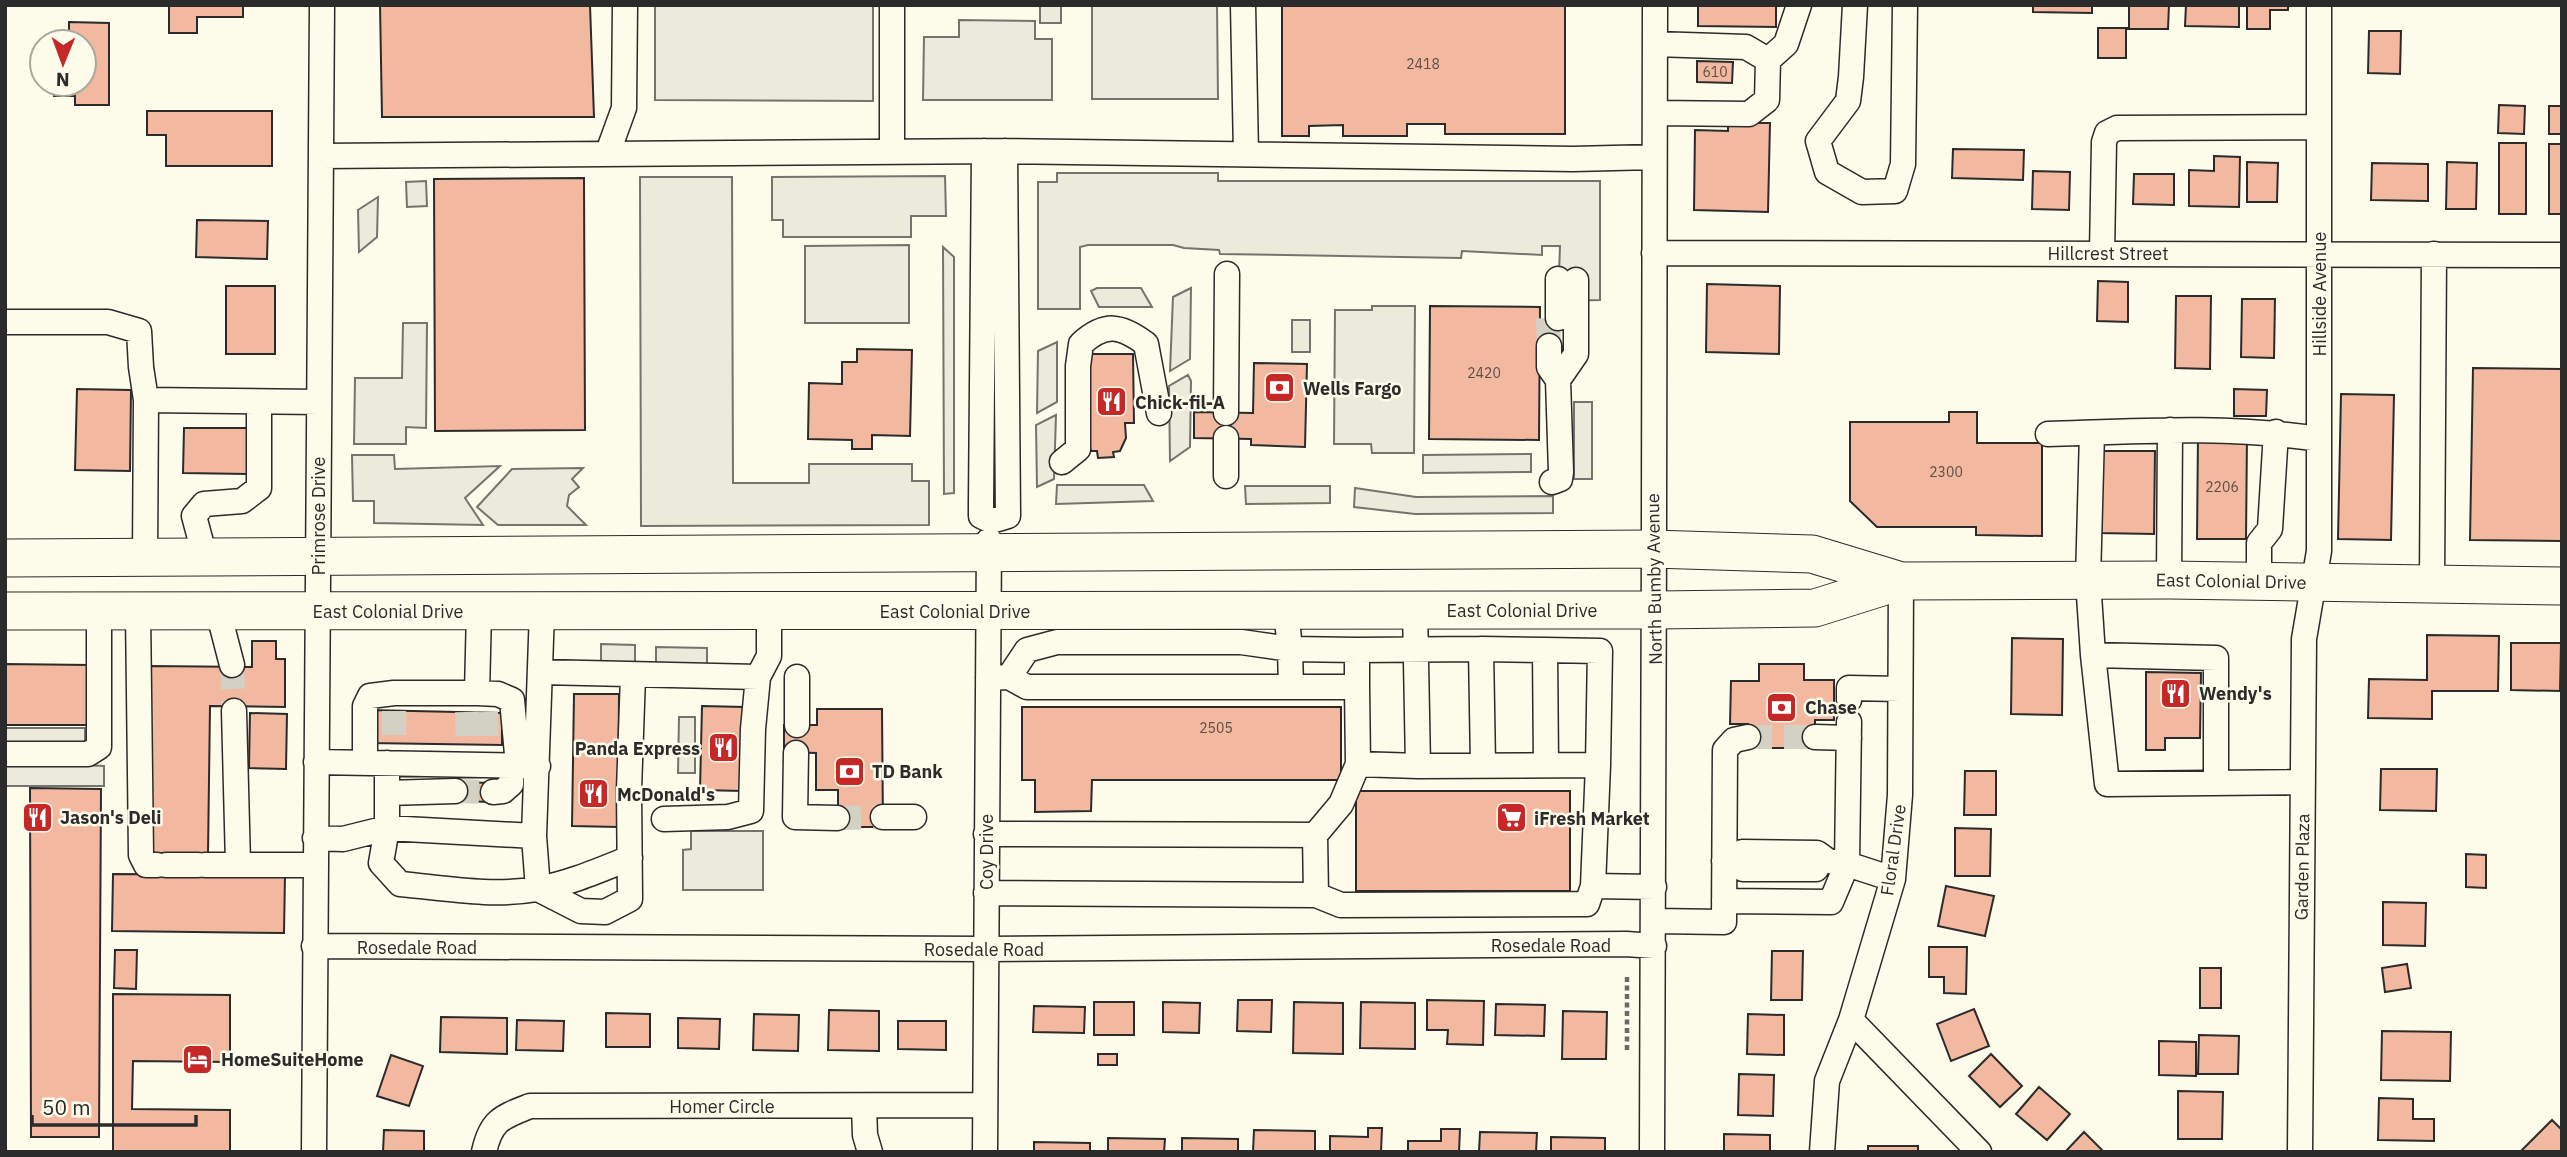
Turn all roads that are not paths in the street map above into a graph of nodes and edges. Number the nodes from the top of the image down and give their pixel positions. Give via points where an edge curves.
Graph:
1 (322, 5) edge
2 (625, 5) edge
3 (892, 5) edge
4 (1243, 5) edge
5 (1655, 5) edge
6 (1799, 5) edge
7 (1854, 5) edge
8 (1905, 5) edge
9 (2319, 5) edge
10 (1655, 44) junction
11 (1768, 61) junction
12 (1655, 113) junction
13 (2319, 127) junction
14 (995, 151) junction
15 (608, 152) junction
16 (892, 152) junction
17 (1246, 154) junction
18 (321, 156) junction
19 (1654, 157) junction
20 (1654, 253) junction
21 (2102, 253) junction
22 (2319, 253) junction
23 (2434, 254) junction
24 (2562, 255) edge
25 (1227, 274) dead end
26 (1553, 318) tunnel mouth
27 (5, 322) edge
28 (1553, 346) tunnel mouth
29 (1558, 380) junction
30 (146, 400) junction
31 (259, 402) junction
32 (318, 402) junction
33 (1159, 413) dead end
34 (1226, 413) dead end
35 (2170, 430) junction
36 (2276, 432) junction
37 (2092, 433) junction
38 (2048, 434) dead end
39 (1226, 438) dead end
40 (2318, 439) junction
41 (1062, 462) dead end
42 (1226, 476) dead end
43 (1552, 482) dead end
44 (989, 537) junction
45 (1653, 549) junction
46 (318, 556) junction
47 (145, 557) junction
48 (205, 557) junction
49 (5, 558) edge
50 (2088, 580) junction
51 (2169, 580) junction
52 (1901, 581) junction
53 (2259, 581) junction
54 (2314, 582) junction
55 (2432, 584) junction
56 (2562, 586) edge
57 (1415, 609) junction
58 (1286, 610) junction
59 (1655, 610) junction
60 (5, 611) edge
61 (99, 611) junction
62 (138, 611) junction
63 (218, 611) junction
64 (317, 611) junction
65 (479, 611) junction
66 (542, 611) junction
67 (769, 611) junction
68 (988, 611) junction
69 (1290, 649) junction
70 (1481, 649) junction
71 (1357, 650) junction
72 (1416, 650) junction
73 (1545, 650) junction
74 (2093, 655) junction
75 (232, 665) tunnel mouth
76 (541, 673) junction
77 (634, 676) junction
78 (758, 677) junction
79 (797, 677) dead end
80 (998, 677) junction
81 (1291, 687) junction
82 (1357, 687) junction
83 (1900, 689) junction
84 (477, 701) junction
85 (234, 710) tunnel mouth
86 (1849, 720) junction
87 (797, 725) dead end
88 (1748, 737) tunnel mouth
89 (1815, 737) tunnel mouth
90 (796, 752) dead end
91 (5, 754) edge
92 (385, 758) junction
93 (316, 762) junction
94 (1357, 764) junction
95 (522, 765) junction
96 (1483, 765) junction
97 (1546, 765) junction
98 (1598, 765) junction
99 (1418, 766) junction
100 (2217, 782) junction
101 (2303, 782) junction
102 (455, 791) tunnel mouth
103 (493, 792) tunnel mouth
104 (387, 793) junction
105 (883, 817) tunnel mouth
106 (914, 817) dead end
107 (664, 818) dead end
108 (837, 818) tunnel mouth
109 (387, 828) junction
110 (986, 834) junction
111 (1315, 835) junction
112 (534, 836) junction
113 (315, 838) junction
114 (630, 858) junction
115 (1728, 861) junction
116 (1838, 862) junction
117 (238, 864) junction
118 (315, 865) junction
119 (1893, 879) junction
120 (1593, 886) junction
121 (1654, 887) junction
122 (538, 889) junction
123 (986, 893) junction
124 (1316, 895) junction
125 (1724, 901) junction
126 (1654, 920) junction
127 (314, 946) junction
128 (1654, 946) junction
129 (986, 949) junction
130 (1851, 1020) junction
131 (985, 1105) junction
132 (864, 1106) junction
133 (314, 1152) edge
134 (484, 1152) edge
135 (870, 1152) edge
136 (985, 1152) edge
137 (1652, 1152) edge
138 (1822, 1152) edge
139 (1979, 1152) edge
140 (2300, 1152) edge

1 - 18 street, Primrose Drive
2 - 15 street via 624,108
3 - 16 street
4 - 17 street
5 - 10 street, North Bumby Avenue
6 - 11 street via 1786,44
7 - 8 street via 1848,101 1818,141 1826,172 1862,192 1895,191 1903,164
9 - 13 street, Hillside Avenue
10 - 11 street via 1746,47
10 - 12 street, North Bumby Avenue
11 - 12 street via 1767,100 1749,114
12 - 19 street, North Bumby Avenue
13 - 21 street via 2117,128 2108,133 2104,142
13 - 22 street, Hillside Avenue
14 - 16 street
14 - 17 street
14 - 44 street, Coy Drive via 981,503
15 - 16 street
15 - 18 street
17 - 19 street
18 - 32 street, Primrose Drive
19 - 20 street, North Bumby Avenue
20 - 21 street, Hillcrest Street
20 - 45 street, North Bumby Avenue
21 - 22 street, Hillcrest Street
22 - 23 street, Hillcrest Street
22 - 40 street, Hillside Avenue
23 - 24 street, Hillcrest Street
23 - 55 street
25 - 34 street
26 - 29 street via 1561,279 1576,354
27 - 30 street via 108,322 139,331
28 - 29 street
29 - 43 street via 1561,472 1560,480
30 - 31 street
30 - 47 street
31 - 32 street
31 - 48 street via 259,488 242,501 204,504 194,516
32 - 46 street, Primrose Drive
33 - 41 street via 1146,344 1133,334 1111,328 1094,332 1081,344 1078,449
35 - 36 street
35 - 37 street
35 - 51 street
36 - 40 street
36 - 53 street via 2270,530 2259,543
37 - 38 street
37 - 50 street
39 - 42 street
40 - 54 street, Hillside Avenue via 2319,551
44 - 45 highway, East Colonial Drive
44 - 46 highway, East Colonial Drive
44 - 68 street, Coy Drive
45 - 52 highway, East Colonial Drive via 1812,554
45 - 59 street, North Bumby Avenue
46 - 48 highway, East Colonial Drive
46 - 64 street, Primrose Drive
47 - 48 highway, East Colonial Drive
47 - 49 highway, East Colonial Drive
50 - 51 highway, East Colonial Drive
50 - 52 highway, East Colonial Drive
50 - 74 street
51 - 53 highway, East Colonial Drive
52 - 59 highway, East Colonial Drive via 1815,608
52 - 83 street, Floral Drive
53 - 54 highway, East Colonial Drive
54 - 55 highway, East Colonial Drive
54 - 101 street, Garden Plaza via 2304,639
55 - 56 highway, East Colonial Drive
57 - 58 highway, East Colonial Drive
57 - 59 highway, East Colonial Drive
57 - 72 street
58 - 68 highway, East Colonial Drive
58 - 69 street
59 - 121 street, North Bumby Avenue
60 - 61 highway, East Colonial Drive
61 - 62 highway, East Colonial Drive
61 - 91 street via 99,747 88,754
62 - 63 highway, East Colonial Drive
62 - 117 street via 141,855 146,865
63 - 64 highway, East Colonial Drive
63 - 75 street
64 - 65 highway, East Colonial Drive
64 - 93 street, Primrose Drive
65 - 66 highway, East Colonial Drive
65 - 84 street
66 - 67 highway, East Colonial Drive
66 - 76 street
67 - 68 highway, East Colonial Drive
67 - 78 street via 769,656
68 - 80 street, Coy Drive
69 - 71 street
69 - 80 street via 1241,642 1057,642 1027,650
69 - 81 street
70 - 72 street
70 - 73 street
70 - 96 street
71 - 72 street
71 - 82 street
72 - 99 street
73 - 97 street
73 - 98 street via 1600,651
74 - 100 street via 2107,784
74 - 100 street via 2216,658
76 - 77 street
76 - 95 street
77 - 78 street
77 - 114 street
78 - 107 street via 751,811 728,817
79 - 87 street
80 - 81 street via 1027,687
80 - 110 street, Coy Drive
81 - 82 street
82 - 94 street
83 - 86 street via 1849,688
83 - 119 street, Floral Drive via 1900,795
84 - 92 street via 394,702 374,694 366,701
84 - 95 street via 498,694 512,700
85 - 117 street
86 - 89 street
86 - 116 street
88 - 115 street via 1734,740 1724,750
90 - 108 street via 795,817
92 - 93 street
92 - 95 street via 477,754
92 - 104 street
93 - 113 street, Primrose Drive
94 - 99 street
94 - 111 street via 1341,804
95 - 103 street via 511,785
95 - 112 street
96 - 97 street
96 - 99 street
97 - 98 street
98 - 120 street
100 - 101 street
101 - 140 street, Garden Plaza
102 - 104 street
104 - 109 street
105 - 106 street
109 - 112 street
109 - 113 street via 342,839
109 - 122 street via 382,863 400,884 498,892
110 - 111 street
110 - 123 street, Coy Drive
111 - 124 street
112 - 122 street
113 - 118 street, Primrose Drive
114 - 122 street
114 - 122 street via 630,899 606,912 581,911
115 - 116 street via 1742,852 1817,853
115 - 125 street
116 - 119 street
116 - 125 street via 1830,902
117 - 118 street
118 - 127 street, Primrose Drive
119 - 130 street, Floral Drive
120 - 121 street
120 - 124 street via 1587,904 1341,905
121 - 126 street, North Bumby Avenue
123 - 124 street
123 - 129 street, Coy Drive
125 - 126 street via 1724,922
126 - 128 street, North Bumby Avenue
127 - 129 street, Rosedale Road
127 - 133 street, Primrose Drive
128 - 129 street, Rosedale Road
128 - 137 street, North Bumby Avenue
129 - 131 street, Coy Drive
130 - 138 street, Floral Drive via 1827,1081
130 - 139 street
131 - 132 street, Homer Circle
131 - 136 street, Coy Drive
132 - 134 street, Homer Circle via 530,1106 502,1117 488,1133
132 - 135 street

